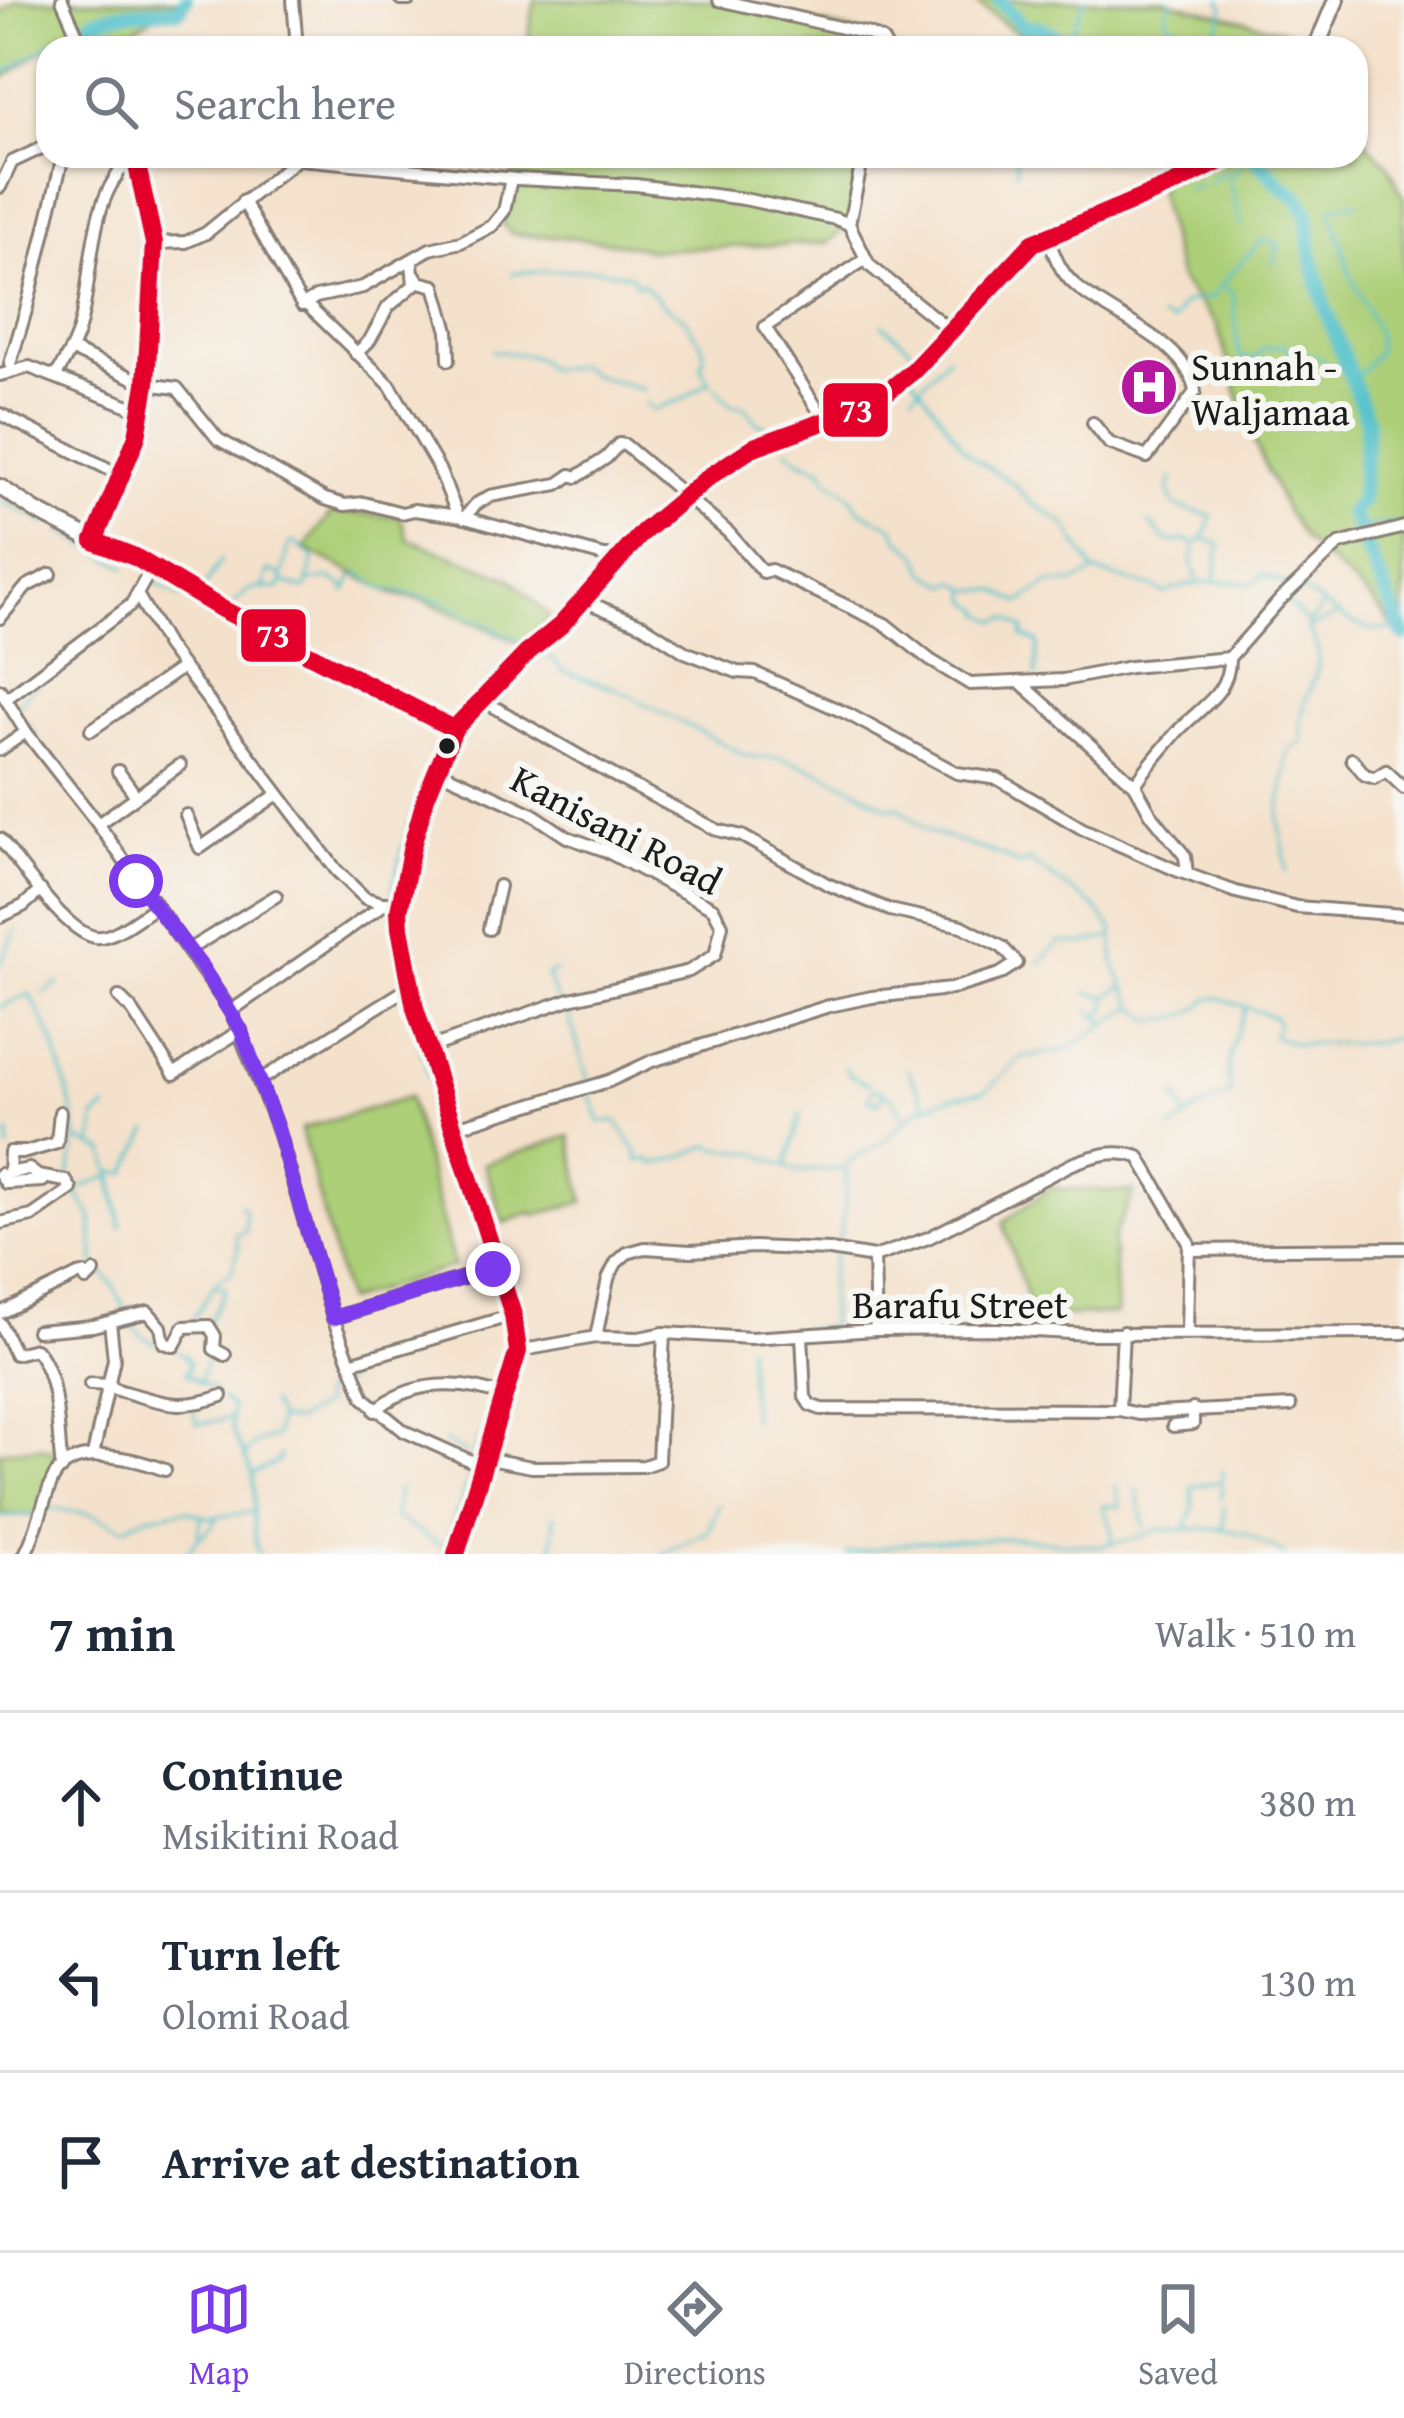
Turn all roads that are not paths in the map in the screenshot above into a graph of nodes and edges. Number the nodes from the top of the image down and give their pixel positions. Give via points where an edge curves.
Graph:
1 (62, 0) edge
2 (293, 0) edge
3 (719, 0) edge
4 (1336, 0) edge
5 (78, 36) edge
6 (296, 36) edge
7 (873, 36) edge
8 (1321, 36) edge
9 (36, 151) edge
10 (60, 168) edge
11 (121, 168) edge
12 (138, 168) edge
13 (286, 168) edge
14 (400, 168) edge
15 (860, 168) edge
16 (1209, 168) edge
17 (511, 179) junction
18 (0, 187) edge
19 (243, 201) junction
20 (848, 224) junction
21 (1047, 235) junction
22 (154, 243) junction
23 (864, 260) junction
24 (413, 267) junction
25 (302, 305) junction
26 (950, 330) junction
27 (72, 350) junction
28 (356, 354) junction
29 (449, 360) dead end
30 (8, 363) edge
31 (0, 375) edge
32 (56, 376) junction
33 (146, 384) junction
34 (142, 411) junction
35 (0, 414) edge
36 (824, 419) junction
37 (1094, 423) dead end
38 (122, 476) junction
39 (0, 487) edge
40 (686, 498) junction
41 (461, 517) junction
42 (1404, 527) edge
43 (94, 541) junction
44 (619, 556) junction
45 (152, 567) junction
46 (51, 574) dead end
47 (140, 600) junction
48 (582, 600) junction
49 (0, 618) edge
50 (1229, 658) junction
51 (183, 667) junction
52 (1020, 682) junction
53 (4, 694) edge
54 (482, 700) junction
55 (454, 729) junction
56 (91, 730) dead end
57 (26, 732) junction
58 (0, 750) edge
59 (1352, 759) dead end
60 (180, 765) dead end
61 (437, 770) junction
62 (118, 771) dead end
63 (1135, 785) junction
64 (1404, 788) edge
65 (278, 794) junction
66 (136, 796) junction
67 (186, 815) dead end
68 (98, 824) junction
69 (0, 839) edge
70 (1187, 874) junction
71 (499, 886) dead end
72 (41, 890) junction
73 (276, 896) dead end
74 (394, 905) junction
75 (155, 907) junction
76 (1404, 915) edge
77 (0, 916) edge
78 (489, 929) dead end
79 (188, 950) junction
80 (410, 987) junction
81 (119, 998) dead end
82 (231, 1011) junction
83 (241, 1030) junction
84 (428, 1048) junction
85 (260, 1080) junction
86 (60, 1112) dead end
87 (456, 1127) junction
88 (1, 1176) edge
89 (48, 1180) dead end
90 (0, 1223) edge
91 (1404, 1248) edge
92 (1190, 1250) junction
93 (874, 1257) junction
94 (498, 1268) junction
95 (94, 1272) dead end
96 (0, 1313) edge
97 (513, 1315) junction
98 (333, 1318) junction
99 (110, 1322) junction
100 (0, 1323) edge
101 (876, 1330) junction
102 (37, 1331) dead end
103 (1123, 1332) junction
104 (1187, 1332) junction
105 (664, 1333) junction
106 (1404, 1333) edge
107 (802, 1335) junction
108 (596, 1336) junction
109 (518, 1351) junction
110 (225, 1355) dead end
111 (350, 1363) junction
112 (91, 1384) dead end
113 (110, 1387) junction
114 (222, 1396) dead end
115 (505, 1397) junction
116 (1290, 1406) dead end
117 (1193, 1409) junction
118 (1119, 1410) junction
119 (375, 1411) junction
120 (1173, 1426) dead end
121 (93, 1455) junction
122 (483, 1462) junction
123 (62, 1469) junction
124 (165, 1471) dead end
125 (25, 1554) edge
126 (456, 1554) edge

1 - 5 street
2 - 6 street
3 - 7 street
4 - 8 main road
9 - 18 street via 12,162
10 - 30 street
11 - 27 street via 97,218
12 - 22 street
13 - 19 street
14 - 17 street
15 - 20 street
16 - 21 main road
17 - 20 street via 635,184
17 - 24 street via 498,222 430,249
19 - 22 street via 186,242
19 - 25 street
20 - 23 street
21 - 26 main road
21 - 37 street via 1074,284 1168,350 1194,381 1195,392 1147,458 1109,443
22 - 33 street
23 - 26 street
23 - 36 street via 765,328
24 - 25 street
24 - 28 street via 414,285
24 - 29 street via 419,282 435,286
25 - 28 street
26 - 36 main road via 887,392
27 - 32 street
27 - 33 street
28 - 41 street via 390,385
30 - 31 street
30 - 32 street
32 - 34 street
33 - 34 street
33 - 41 street via 178,388 218,439 325,499
34 - 38 street
35 - 38 street
36 - 40 main road via 754,447
38 - 43 street
39 - 43 main road
40 - 41 street via 619,444 577,477 490,496
40 - 44 main road
40 - 52 street via 763,572 869,616 970,684
41 - 44 street
42 - 50 street via 1344,542
43 - 45 main road
44 - 48 main road
45 - 47 street
45 - 55 main road
46 - 49 street
47 - 51 street
47 - 53 street
48 - 54 main road
48 - 70 street via 685,652 848,714 957,773 998,779 1083,830
50 - 52 street
50 - 63 street via 1221,689
51 - 56 street
51 - 65 street
52 - 63 street
53 - 57 street
54 - 55 main road
54 - 87 street via 717,830 890,910 962,926 1017,963 951,988 829,1006
55 - 61 main road
57 - 58 street
57 - 68 street
59 - 64 street via 1365,775 1387,771
60 - 66 street
61 - 74 main road
61 - 84 street, Kanisani Road via 713,908 722,926 715,955 688,971 570,999
62 - 66 street
63 - 70 street via 1185,856
65 - 67 street via 200,848
65 - 74 street via 358,893
66 - 68 street
68 - 75 street
69 - 72 street
70 - 76 street via 1297,907
71 - 78 street
72 - 75 street via 95,938
72 - 77 street
73 - 79 street
74 - 80 main road
74 - 82 street
75 - 79 street
79 - 82 street
80 - 84 main road
80 - 85 street
81 - 83 street via 174,1074
82 - 83 street
83 - 85 street
84 - 87 main road
85 - 98 street
86 - 90 street via 57,1143 10,1152 9,1173 29,1169 71,1189 32,1216
87 - 94 main road
88 - 89 street
91 - 92 street
92 - 93 street via 1139,1157 1114,1153 1072,1164
92 - 104 street
93 - 101 street
93 - 108 street via 754,1247 627,1253 608,1279
94 - 97 main road
94 - 98 street
95 - 96 street
97 - 109 main road
97 - 111 street
98 - 111 street
99 - 102 street
99 - 110 street via 148,1312 161,1341 175,1346 184,1327 209,1326 214,1349
99 - 113 street
100 - 123 street via 15,1354 35,1349 41,1356
101 - 103 street, Barafu Street
101 - 107 street, Barafu Street
103 - 104 street, Barafu Street
103 - 118 street
104 - 106 street, Barafu Street
105 - 107 street, Barafu Street
105 - 108 street, Barafu Street
105 - 122 street via 658,1461
107 - 118 street via 805,1397 820,1409
108 - 109 street, Barafu Street
109 - 115 main road
111 - 119 street
112 - 113 street
113 - 114 street via 170,1406
113 - 121 street
115 - 119 street via 467,1386 411,1388
115 - 122 main road
116 - 117 street
117 - 118 street
117 - 120 street via 1193,1424
119 - 122 street via 430,1446
121 - 123 street
121 - 124 street
122 - 126 main road
123 - 125 street

